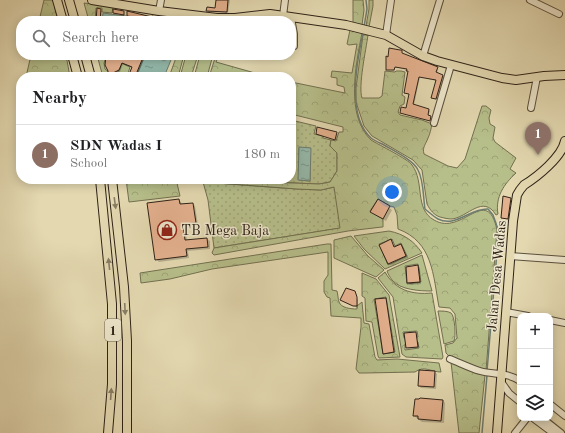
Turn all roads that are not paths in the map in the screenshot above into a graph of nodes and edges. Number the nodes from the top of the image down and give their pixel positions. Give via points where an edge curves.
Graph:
1 (58, 0) edge
2 (69, 0) edge
3 (92, 0) edge
4 (161, 0) edge
5 (285, 0) edge
6 (391, 0) edge
7 (440, 0) edge
8 (530, 0) edge
9 (159, 11) junction
10 (559, 14) dead end
11 (62, 16) edge
12 (74, 16) edge
13 (200, 16) edge
14 (252, 16) edge
15 (281, 16) edge
16 (287, 16) edge
17 (296, 18) edge
18 (386, 35) junction
19 (423, 56) junction
20 (73, 60) edge
21 (86, 60) edge
22 (451, 65) junction
23 (77, 72) edge
24 (90, 72) edge
25 (565, 75) edge
26 (537, 77) junction
27 (531, 108) dead end
28 (434, 124) dead end
29 (565, 144) edge
30 (100, 184) edge
31 (113, 184) edge
32 (510, 256) junction
33 (565, 260) edge
34 (506, 312) junction
35 (517, 314) edge
36 (553, 321) edge
37 (565, 323) edge
38 (450, 359) dead end
39 (501, 373) junction
40 (517, 378) edge
41 (502, 383) junction
42 (517, 400) edge
43 (553, 406) edge
44 (565, 416) edge
45 (525, 421) edge
46 (537, 421) edge
47 (546, 421) edge
48 (550, 432) edge
49 (108, 433) edge
50 (127, 433) edge
51 (497, 433) edge
52 (515, 433) edge
53 (561, 433) edge

1 - 11 main road
2 - 12 main road
3 - 9 main road
4 - 9 street
5 - 16 street
6 - 18 street
7 - 19 street
8 - 10 street
9 - 13 main road
14 - 15 main road
17 - 18 main road
18 - 19 main road
19 - 22 main road
20 - 23 main road
21 - 24 main road
22 - 26 main road via 509,80
22 - 28 street
25 - 26 main road
26 - 27 street
29 - 32 main road, Jalan Desa Wadas via 555,159 517,195
49 -> 30 main road, 1 via 112,384 112,304
31 -> 50 main road, 1 via 124,287
32 - 33 street
32 - 34 main road, Jalan Desa Wadas
34 - 35 street
34 - 39 main road, Jalan Desa Wadas
36 - 37 street
38 - 39 street via 483,372
39 - 40 street
39 - 41 main road, Jalan Desa Wadas
41 - 42 street
41 - 51 main road, Jalan Desa Wadas
43 - 44 street
45 - 52 street
46 - 48 street
47 - 53 street

